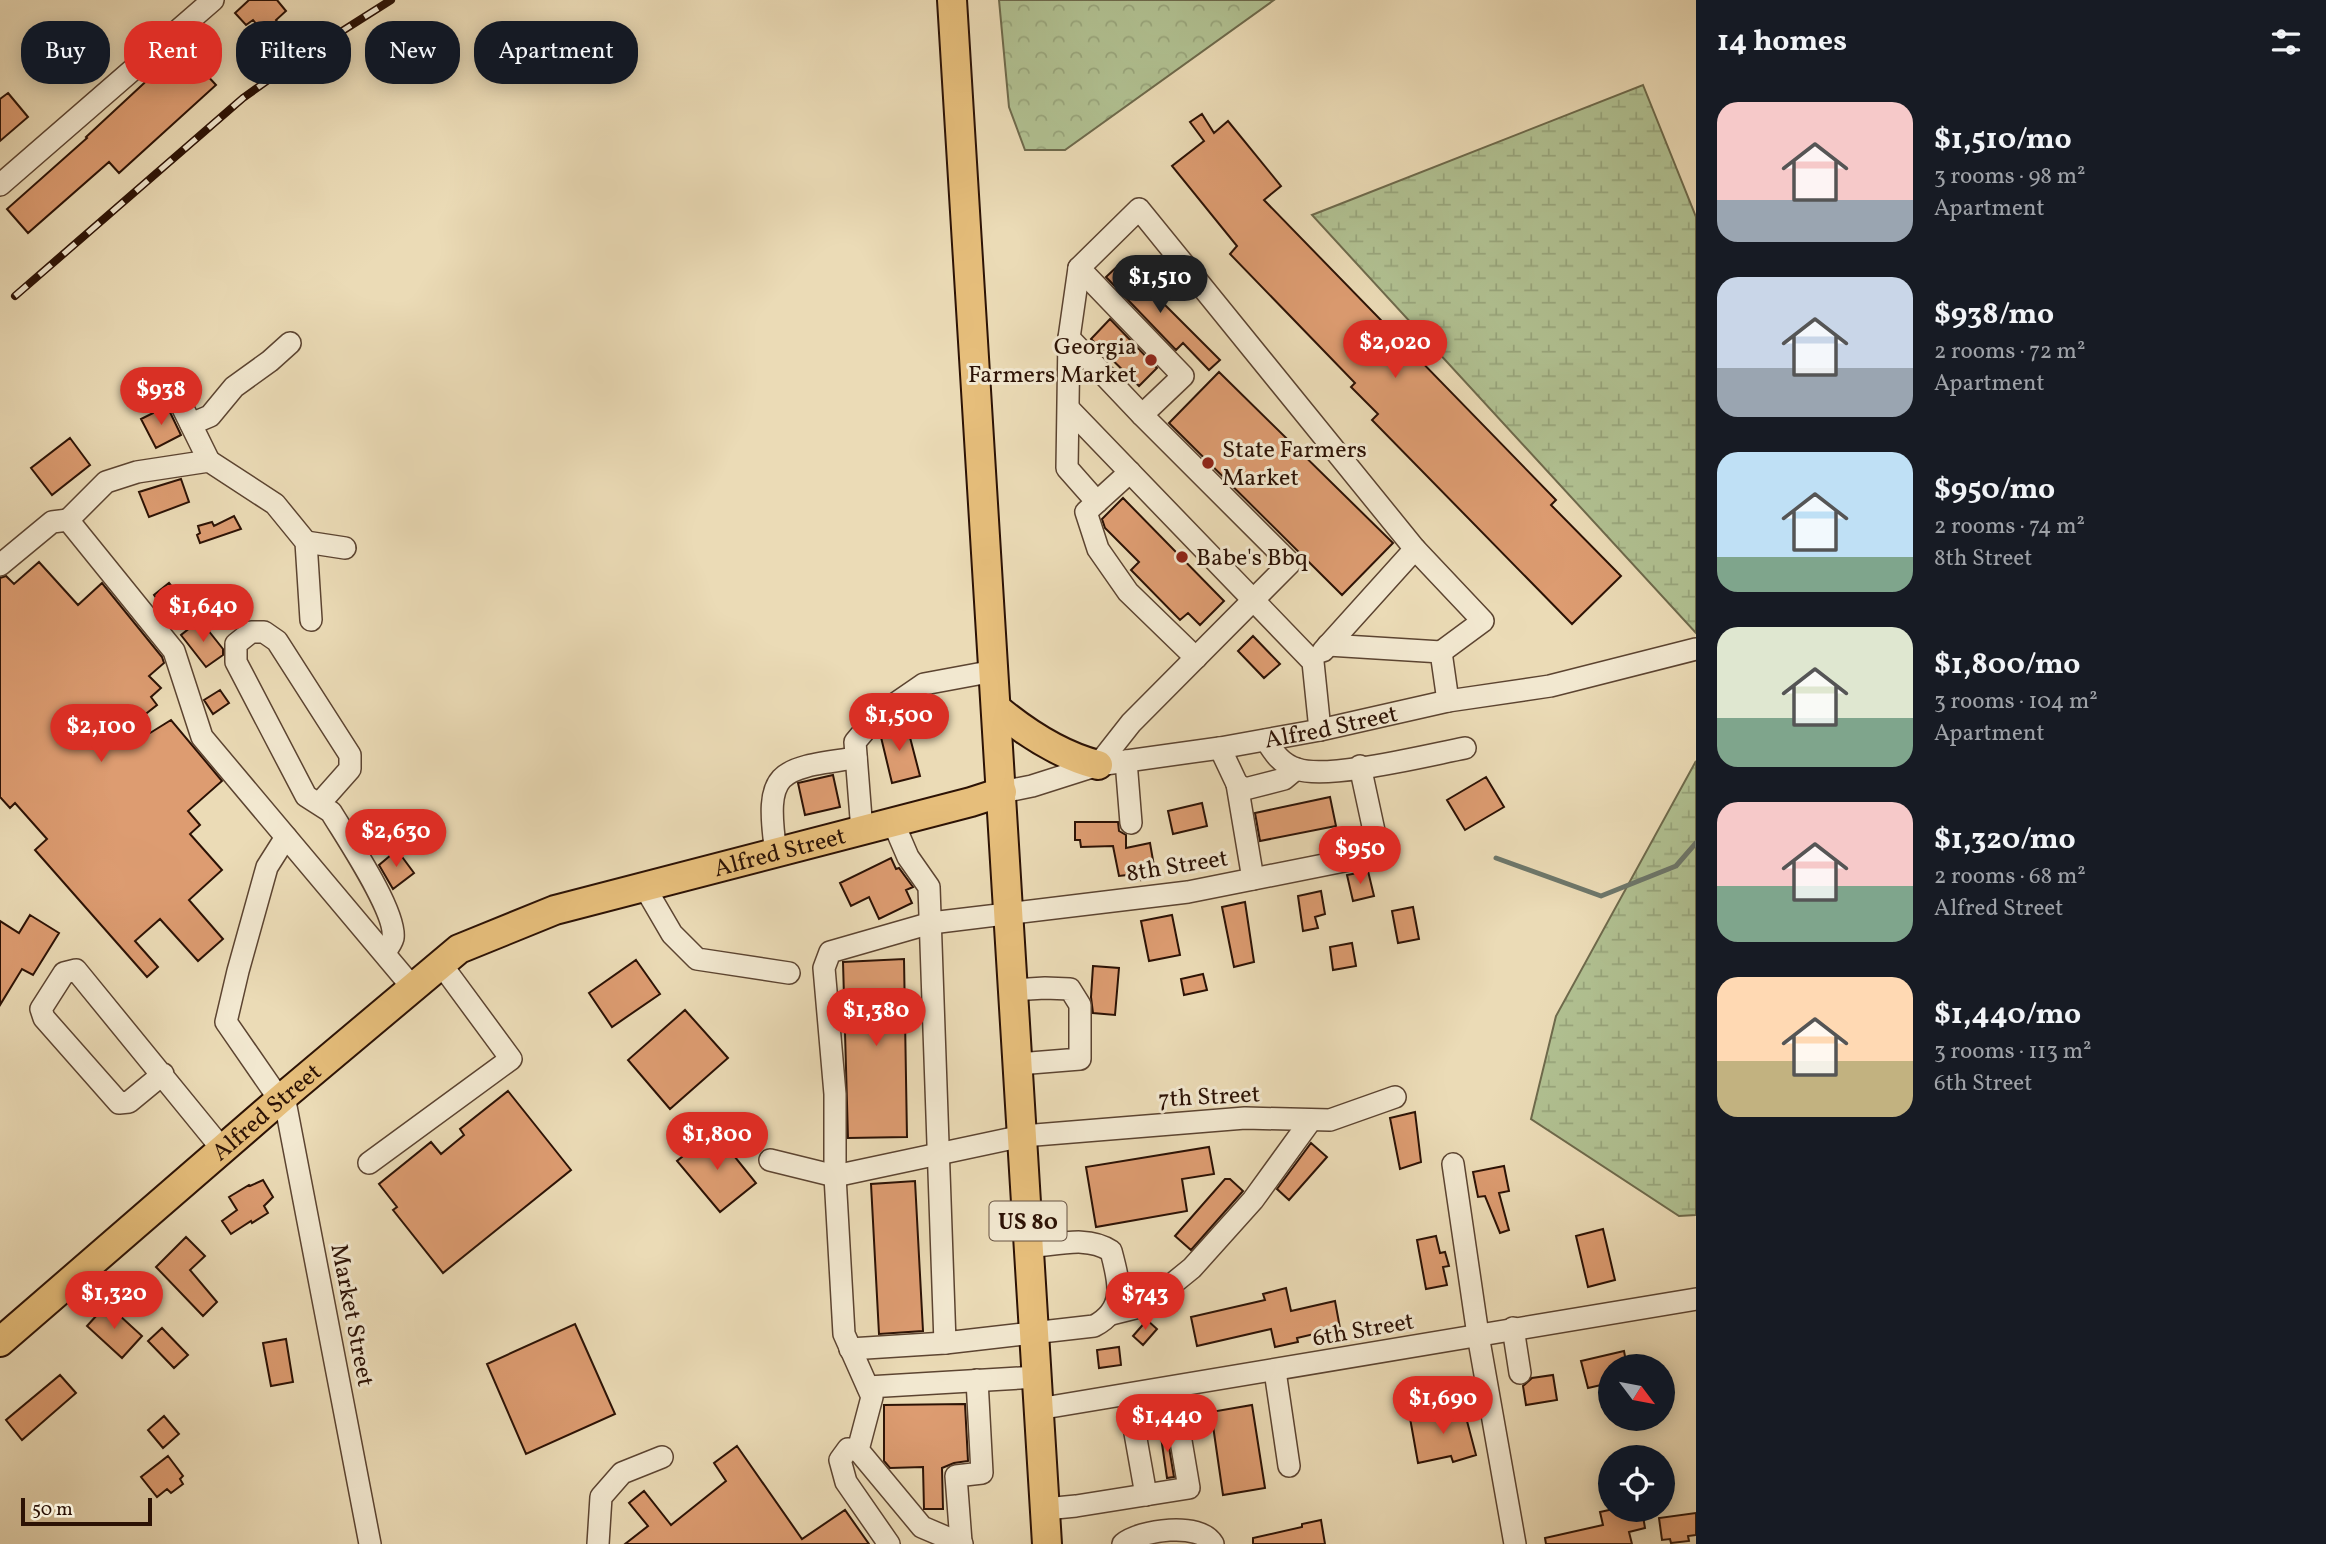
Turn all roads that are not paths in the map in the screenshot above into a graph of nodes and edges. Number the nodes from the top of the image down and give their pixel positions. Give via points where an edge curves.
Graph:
1 (213, 0) edge
2 (952, 0) edge
3 (0, 185) edge
4 (1079, 268) junction
5 (1069, 338) junction
6 (290, 343) dead end
7 (174, 390) dead end
8 (1069, 409) junction
9 (1142, 415) junction
10 (191, 424) junction
11 (209, 461) junction
12 (1129, 472) junction
13 (1097, 502) junction
14 (68, 520) junction
15 (306, 542) junction
16 (345, 548) dead end
17 (1415, 548) junction
18 (0, 565) edge
19 (1252, 601) junction
20 (311, 620) dead end
21 (1328, 645) junction
22 (1696, 649) edge
23 (1441, 652) junction
24 (1196, 658) junction
25 (1313, 662) junction
26 (994, 671) junction
27 (1448, 701) junction
28 (996, 708) junction
29 (1320, 730) junction
30 (1266, 740) junction
31 (1220, 748) junction
32 (1465, 748) dead end
33 (856, 758) junction
34 (1126, 761) junction
35 (1098, 765) junction
36 (1360, 766) junction
37 (1296, 769) junction
38 (1237, 784) junction
39 (1002, 792) junction
40 (319, 804) junction
41 (893, 822) junction
42 (1131, 823) dead end
43 (862, 831) junction
44 (286, 837) junction
45 (776, 853) junction
46 (1253, 879) junction
47 (644, 886) junction
48 (1008, 914) junction
49 (931, 923) junction
50 (385, 952) junction
51 (441, 964) junction
52 (789, 973) dead end
53 (413, 988) junction
54 (1013, 990) junction
55 (1018, 1064) junction
56 (163, 1074) junction
57 (1395, 1097) dead end
58 (282, 1098) junction
59 (1311, 1120) junction
60 (1023, 1136) junction
61 (223, 1150) junction
62 (938, 1153) junction
63 (770, 1160) dead end
64 (369, 1163) dead end
65 (1453, 1164) dead end
66 (835, 1175) junction
67 (1029, 1247) junction
68 (1696, 1299) edge
69 (1111, 1314) junction
70 (1513, 1328) junction
71 (1034, 1333) junction
72 (1478, 1335) junction
73 (0, 1342) edge
74 (945, 1343) junction
75 (850, 1349) junction
76 (1275, 1371) junction
77 (1520, 1373) dead end
78 (1037, 1377) junction
79 (976, 1380) junction
80 (867, 1387) junction
81 (1172, 1388) junction
82 (1038, 1409) junction
83 (1177, 1414) junction
84 (858, 1450) junction
85 (662, 1457) dead end
86 (1289, 1466) dead end
87 (1146, 1495) junction
88 (1045, 1509) junction
89 (961, 1543) edge
90 (370, 1544) edge
91 (598, 1544) edge
92 (889, 1544) edge
93 (1047, 1544) edge
94 (1123, 1544) edge
95 (1213, 1544) edge
96 (1515, 1544) edge

1 - 3 street
2 - 26 main road, US 80
4 - 5 street
4 - 9 street via 1183,376
4 - 17 street via 1139,209
5 - 8 street
5 - 9 street
6 - 10 street via 234,387 210,416
7 - 10 street
8 - 12 street
8 - 13 street via 1067,468
9 - 19 street via 1290,563
10 - 11 street
11 - 14 street via 136,472 106,482
11 - 15 street via 275,504
12 - 13 street
12 - 19 street
13 - 24 street via 1086,512 1098,548 1128,592
14 - 18 street via 52,522
14 - 44 street via 174,651 202,737
15 - 16 street
15 - 20 street
17 - 21 street
17 - 23 street via 1483,621
19 - 24 street
19 - 25 street
21 - 23 street
21 - 25 street
22 - 27 street, Alfred Street via 1550,685
23 - 27 street
24 - 35 street via 1131,723
25 - 29 street
26 - 28 main road, US 80
26 - 33 street via 924,684 876,717 855,742
27 - 29 street, Alfred Street
28 - 35 main road via 1026,733
28 - 39 main road, US 80
29 - 30 street, Alfred Street
30 - 31 street, Alfred Street
30 - 37 street via 1276,757
31 - 34 street, Alfred Street
31 - 38 street
32 - 36 street
33 - 43 street
33 - 45 street via 784,774 773,791
34 - 35 street, Alfred Street
34 - 42 street
35 - 39 street, Alfred Street
36 - 37 street via 1320,774
36 - 46 street, 8th Street via 1379,854
37 - 38 street via 1284,779 1261,786 1245,789
38 - 46 street
39 - 41 main road, Alfred Street
39 - 48 main road, US 80
40 - 40 street via 306,796 236,662 236,644 251,632 264,632 277,641 350,755 351,769
40 - 50 street via 331,812 391,920 393,939
41 - 43 main road, Alfred Street
41 - 49 street via 908,857 929,887
43 - 45 main road, Alfred Street
44 - 50 street
44 - 58 street via 267,867 226,1022
45 - 47 main road, Alfred Street
46 - 48 street, 8th Street via 1188,892 1099,897
47 - 51 main road, Alfred Street via 555,910 459,948
47 - 52 street via 672,933 697,959
48 - 49 street, 8th Street
48 - 54 main road, US 80
49 - 62 street
49 - 66 street, 8th Street via 830,952 824,968 835,1094
50 - 53 street
51 - 53 main road, Alfred Street
51 - 64 street via 511,1059
53 - 58 main road, Alfred Street
54 - 55 main road, US 80
54 - 55 street via 1070,989 1080,1005 1080,1059
55 - 60 main road, US 80
56 - 56 street via 76,970 64,973 41,1009 44,1018 119,1103 129,1102
56 - 61 street
57 - 59 street, 7th Street via 1329,1120
58 - 61 main road, Alfred Street
58 - 90 street, Market Street
59 - 60 street, 7th Street via 1245,1118
59 - 69 street via 1252,1200 1192,1268 1139,1307
60 - 62 street, 7th Street
60 - 67 main road, US 80
61 - 73 main road, Alfred Street
62 - 66 street, 7th Street
62 - 74 street
63 - 66 street
65 - 72 street
66 - 75 street via 844,1334
67 - 69 street via 1086,1241 1111,1251 1118,1278 1118,1298
67 - 71 main road, US 80
68 - 70 street, 6th Street
69 - 71 street via 1094,1326
70 - 72 street, 6th Street
70 - 77 street
71 - 74 street
71 - 78 main road, US 80
72 - 76 street, 6th Street
72 - 96 street
74 - 75 street
75 - 80 street
76 - 81 street, 6th Street
76 - 86 street
78 - 79 street
78 - 82 main road, US 80
79 - 80 street
79 - 89 street via 982,1473 956,1476
80 - 84 street via 872,1397
81 - 82 street, 6th Street
81 - 83 street
82 - 88 main road, US 80
83 - 87 street via 1189,1488
83 - 87 street via 1133,1422
84 - 89 street via 922,1527
84 - 92 street via 848,1449 840,1460 846,1482
85 - 91 street via 622,1473 601,1497
87 - 88 street
88 - 93 main road, US 80
94 - 95 street via 1142,1533 1195,1531

